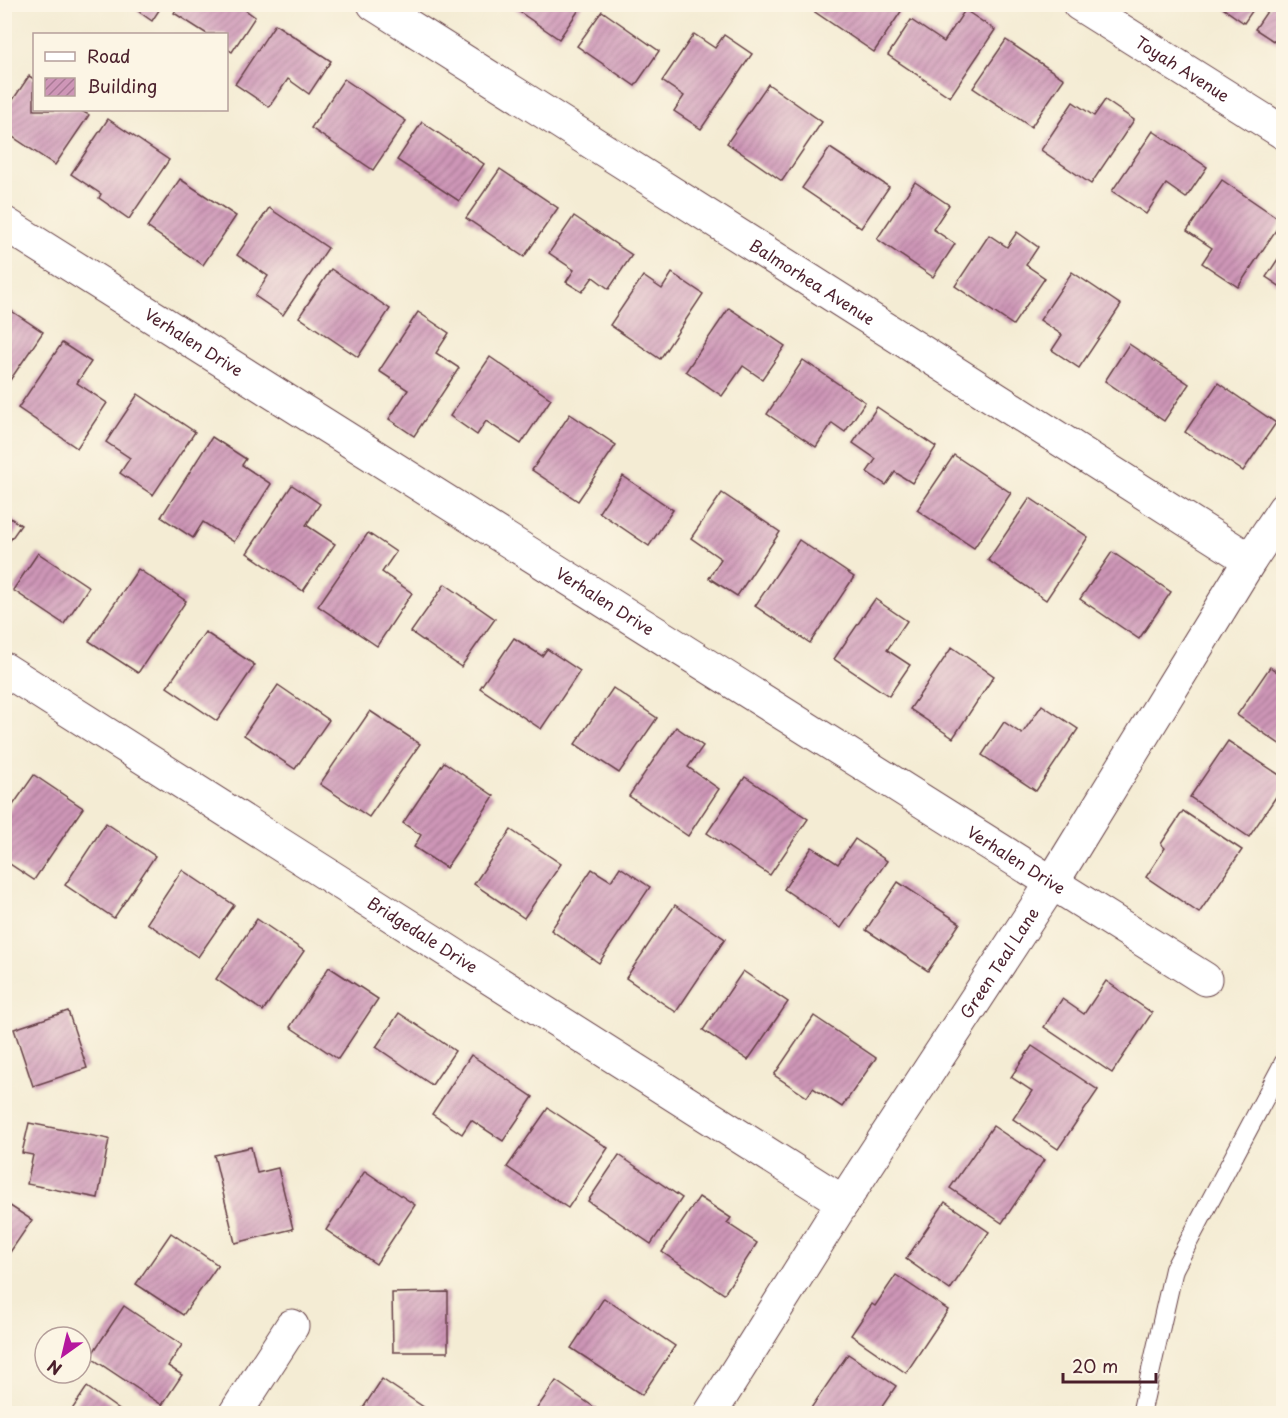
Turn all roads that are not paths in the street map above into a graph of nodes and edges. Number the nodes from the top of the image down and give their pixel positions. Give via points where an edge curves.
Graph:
1 (374, 4) edge
2 (1079, 4) edge
3 (1284, 133) edge
4 (4, 223) edge
5 (1284, 509) edge
6 (1250, 560) junction
7 (4, 669) edge
8 (1052, 883) junction
9 (1205, 979) dead end
10 (1284, 1062) edge
11 (843, 1202) junction
12 (292, 1326) dead end
13 (235, 1413) edge
14 (710, 1413) edge
15 (1141, 1413) edge

1 - 6 street, Balmorhea Avenue
2 - 3 street, Toyah Avenue
4 - 8 street, Verhalen Drive
5 - 6 street, Green Teal Lane
6 - 8 street, Green Teal Lane
7 - 11 street, Bridgedale Drive
8 - 9 street, Verhalen Drive
8 - 11 street, Green Teal Lane
10 - 15 lane via 1174,1269
11 - 14 street, Green Teal Lane
12 - 13 street

